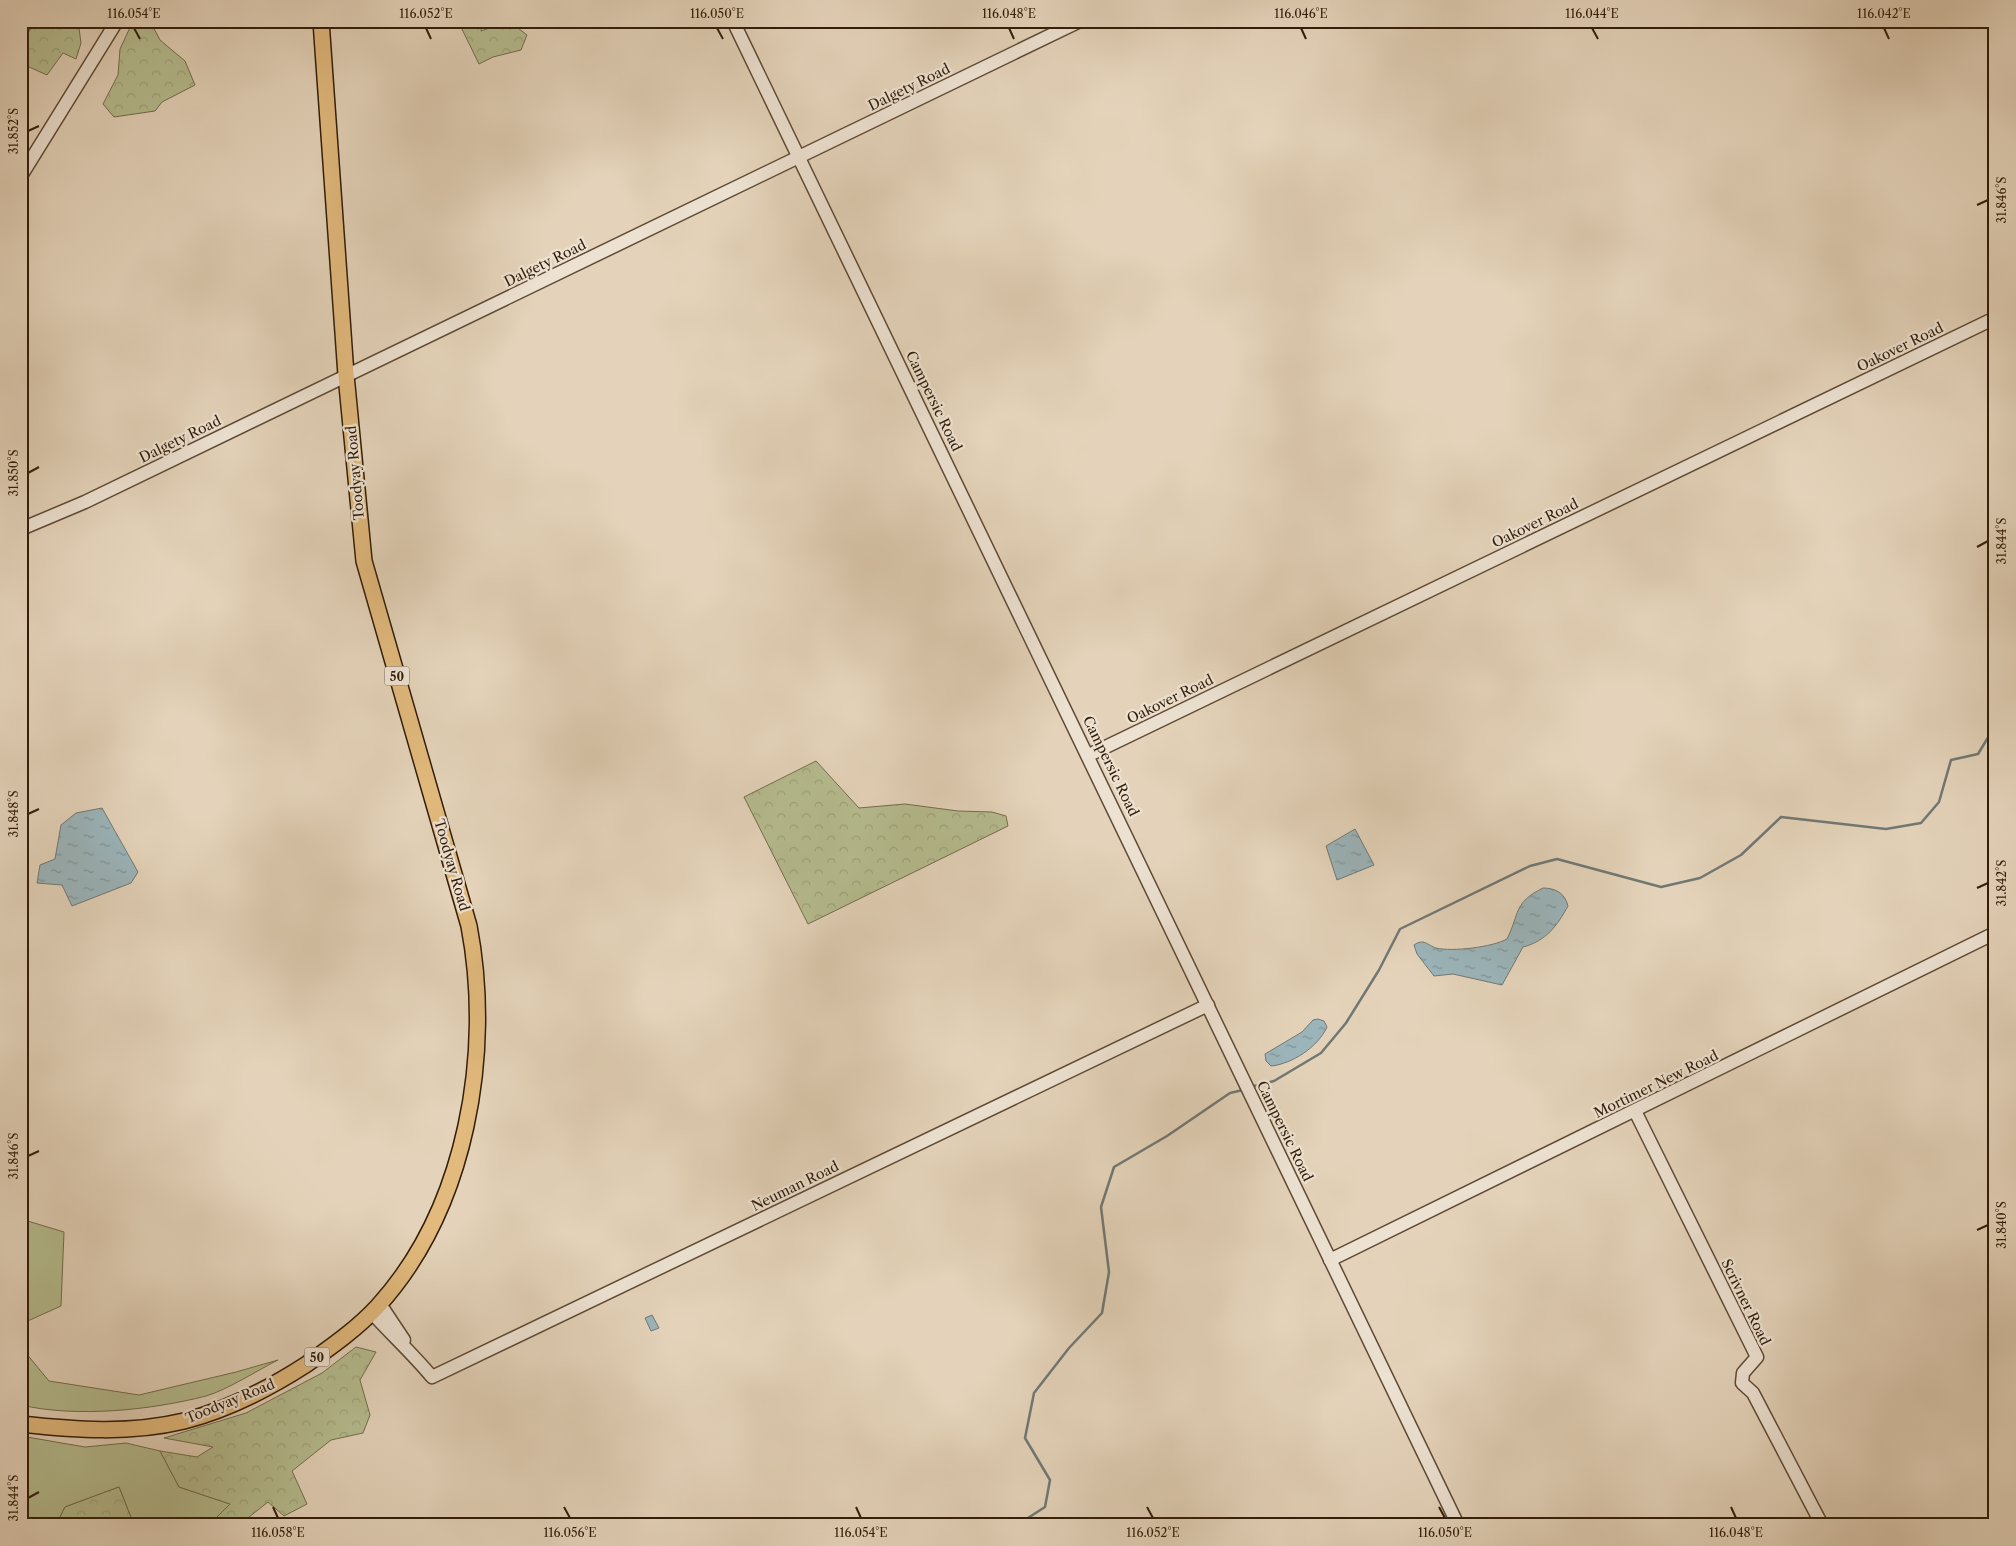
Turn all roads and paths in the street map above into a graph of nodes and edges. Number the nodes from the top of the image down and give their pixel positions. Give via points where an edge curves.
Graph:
1 (117, 21) edge
2 (321, 21) edge
3 (733, 21) edge
4 (1080, 21) edge
5 (799, 158) junction
6 (21, 176) edge
7 (1995, 318) edge
8 (346, 374) junction
9 (21, 529) edge
10 (1089, 754) junction
11 (1995, 933) edge
12 (1208, 1005) junction
13 (1635, 1111) junction
14 (1330, 1260) junction
15 (376, 1309) junction
16 (21, 1424) edge
17 (1458, 1525) edge
18 (1822, 1525) edge

1 - 6 street
2 - 8 main road, Toodyay Road / 50
3 - 5 street, Campersic Road
4 - 5 street, Dalgety Road
5 - 8 street, Dalgety Road
5 - 10 street, Campersic Road
7 - 10 street, Oakover Road
8 - 9 street, Dalgety Road via 85,502
8 - 15 main road, Toodyay Road / 50 via 364,561 459,886 476,965 476,1068 457,1158 438,1213 411,1261
10 - 12 street, Campersic Road
11 - 13 street, Mortimer New Road
12 - 14 street, Campersic Road
12 - 15 street, Neuman Road via 432,1377 407,1347 403,1336
13 - 14 street, Mortimer New Road
13 - 18 street, Scrivner Road via 1757,1358 1743,1373 1742,1383 1753,1393
14 - 17 street, Campersic Road
15 - 16 main road, Toodyay Road / 50 via 321,1354 281,1381 246,1398 185,1420 136,1429 97,1430

